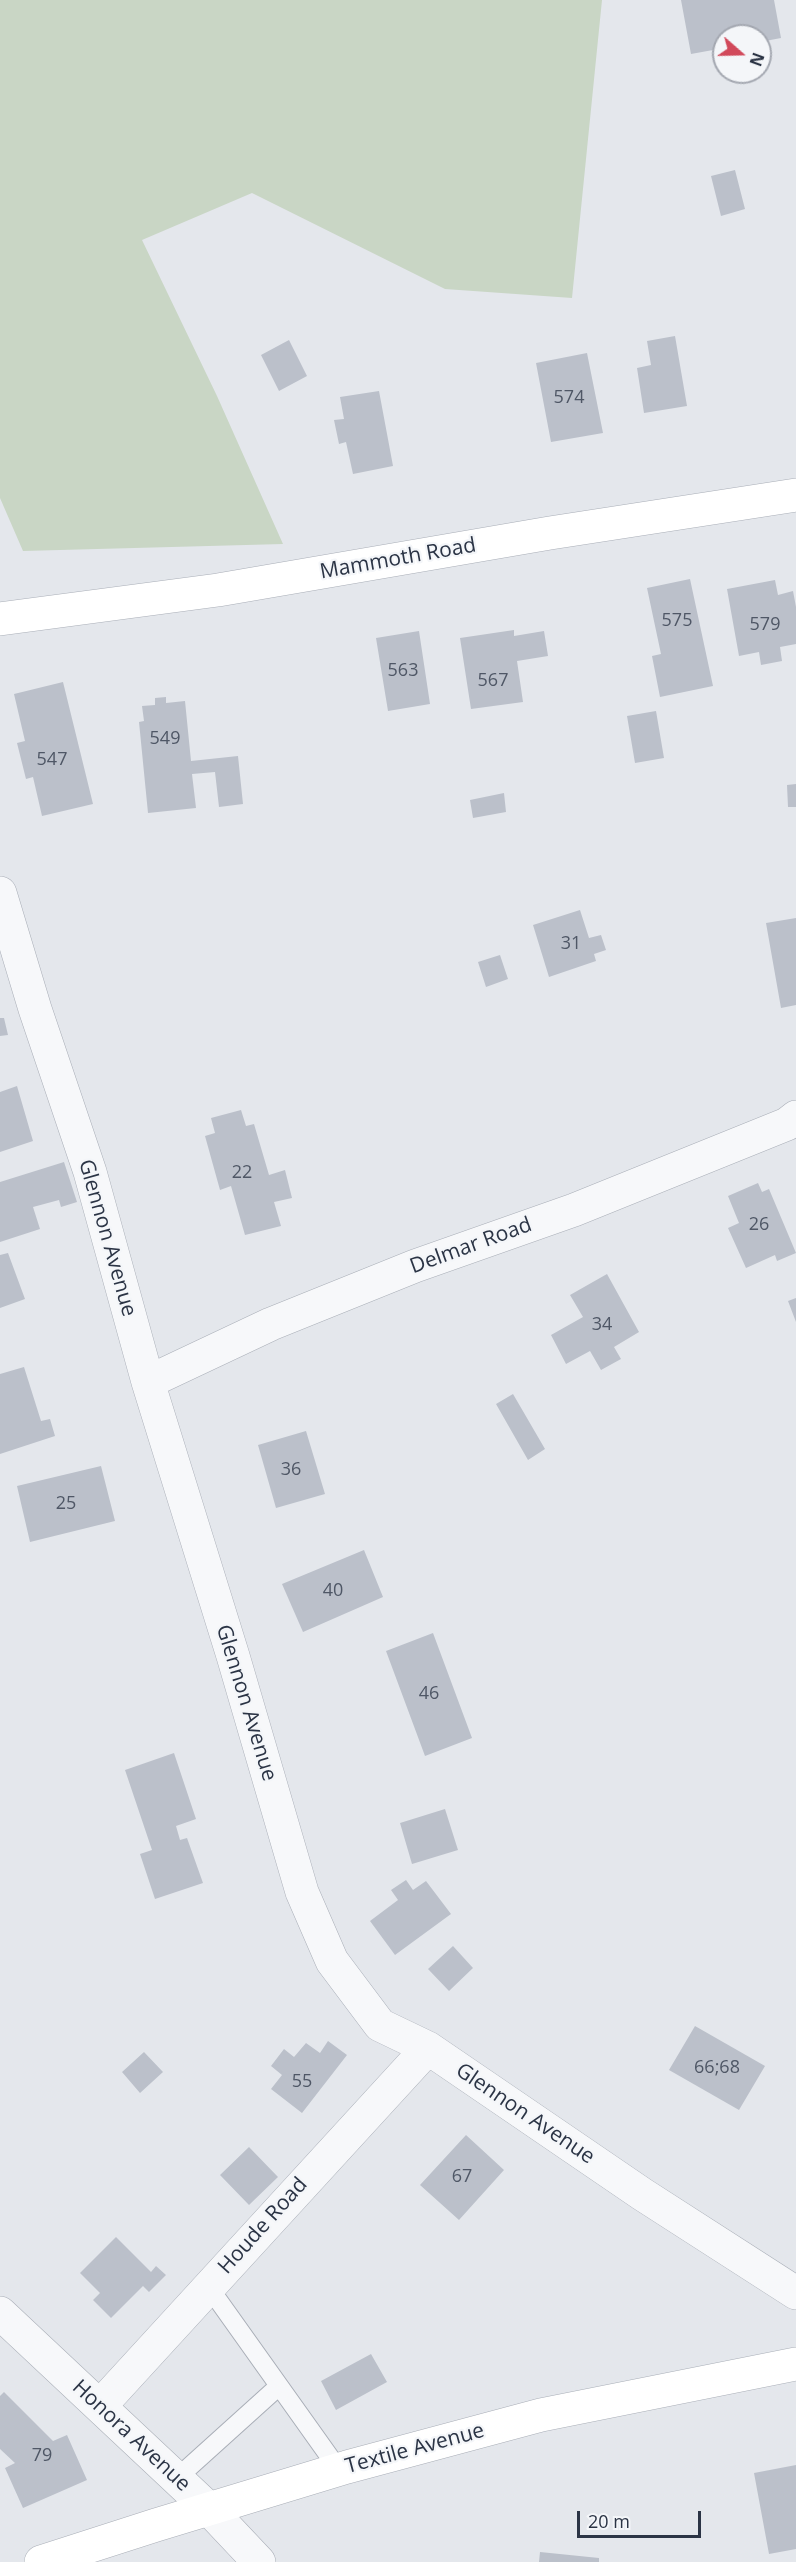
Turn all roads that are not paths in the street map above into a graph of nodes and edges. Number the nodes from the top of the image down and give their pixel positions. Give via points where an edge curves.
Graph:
1 (796, 495) edge
2 (0, 619) edge
3 (0, 893) edge
4 (796, 1117) edge
5 (148, 1382) junction
6 (428, 2048) junction
7 (208, 2286) junction
8 (796, 2293) edge
9 (0, 2313) edge
10 (796, 2364) edge
11 (279, 2386) junction
12 (99, 2406) junction
13 (339, 2470) junction
14 (177, 2478) junction
15 (209, 2509) junction
16 (41, 2562) edge
17 (259, 2562) edge

1 - 2 main road, Mammoth Road via 218,590
3 - 5 street, Glennon Avenue via 90,1172
4 - 5 street, Delmar Road via 574,1210 414,1266 271,1324
5 - 6 street, Glennon Avenue via 302,1892 332,1961 380,2025
6 - 7 street, Houde Road
6 - 8 street, Glennon Avenue
7 - 11 lane
7 - 12 street, Houde Road
9 - 12 street, Honora Avenue
10 - 13 main road, Textile Avenue via 541,2415
11 - 13 lane
11 - 14 lane
12 - 14 street, Honora Avenue
13 - 15 main road, Textile Avenue
14 - 15 street, Honora Avenue
15 - 16 main road, Textile Avenue
15 - 17 street, Honora Avenue

